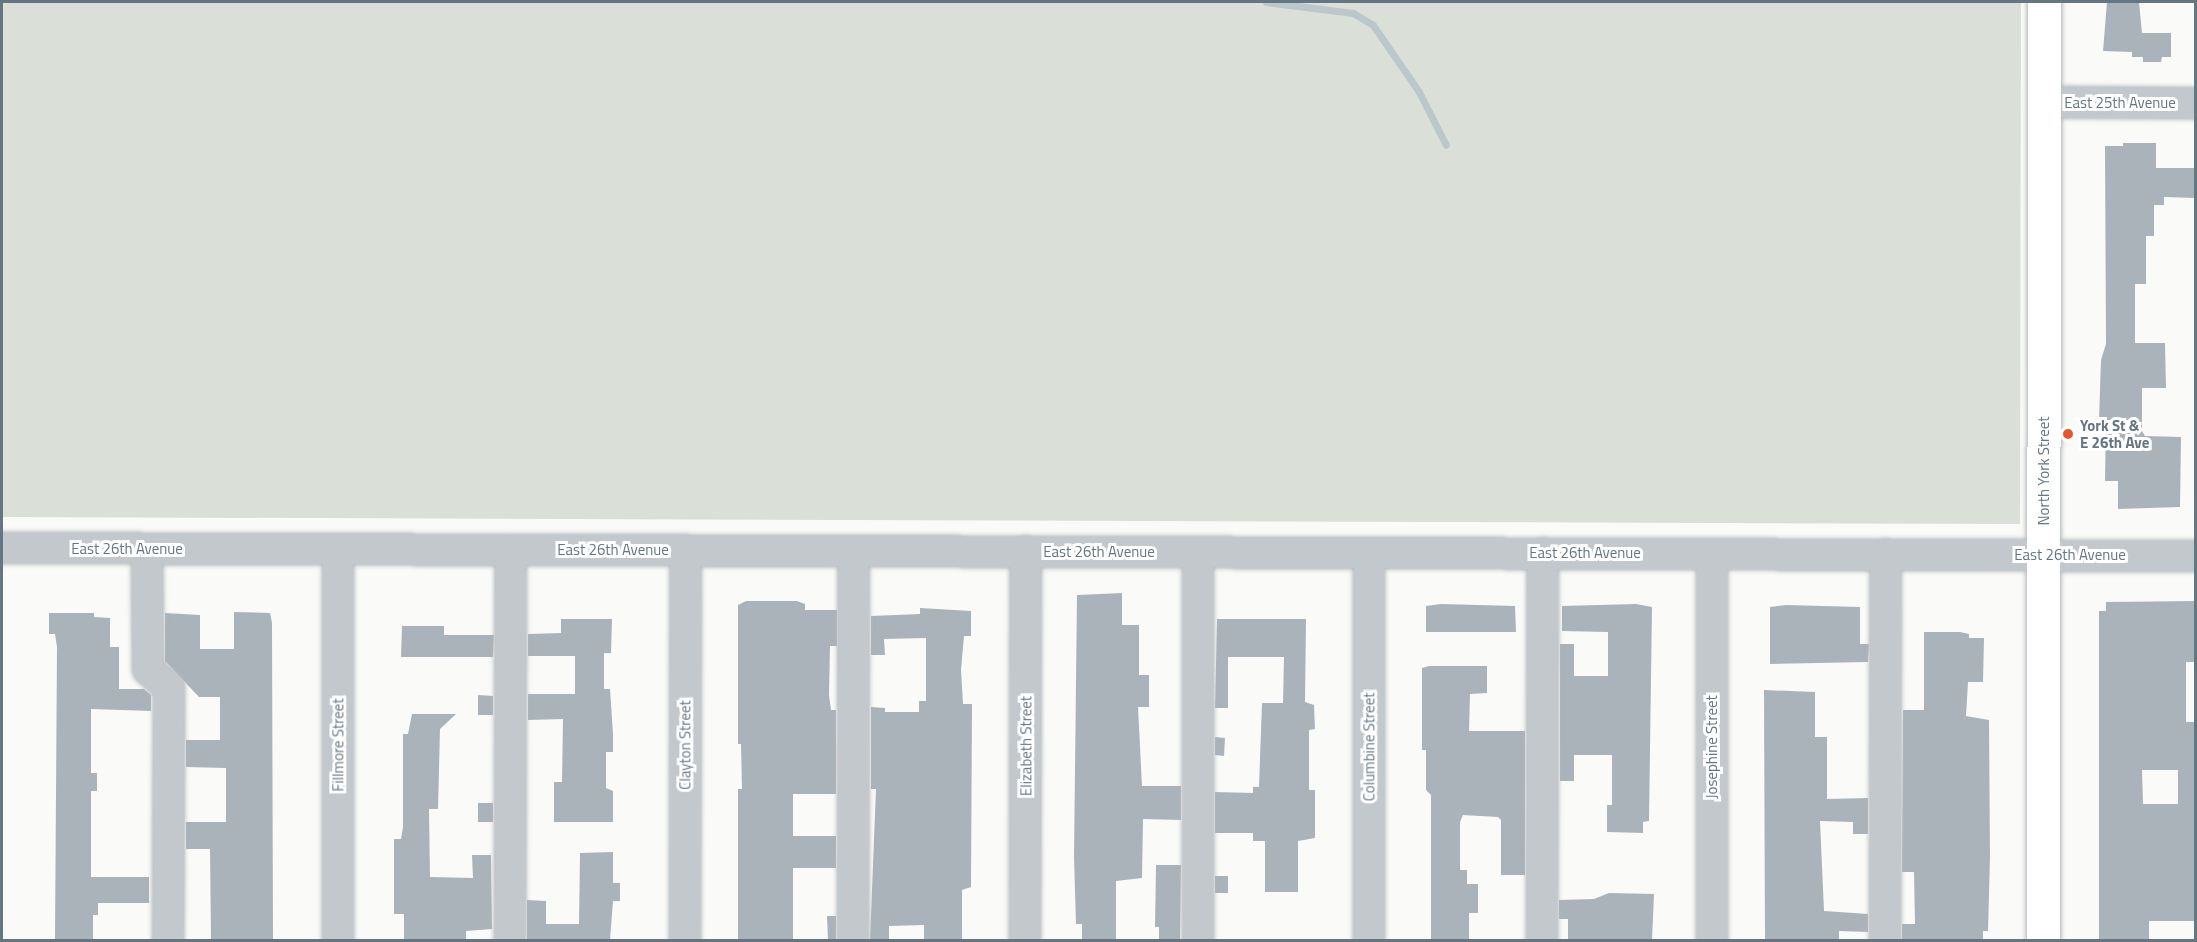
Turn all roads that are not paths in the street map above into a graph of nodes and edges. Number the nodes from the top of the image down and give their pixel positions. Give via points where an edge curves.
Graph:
1 (2043, 2) edge
2 (2044, 102) junction
3 (2196, 103) edge
4 (2, 548) edge
5 (147, 549) junction
6 (338, 549) junction
7 (511, 550) junction
8 (686, 550) junction
9 (854, 551) junction
10 (1026, 551) junction
11 (1198, 552) junction
12 (1369, 552) junction
13 (1543, 553) junction
14 (1712, 554) junction
15 (1886, 554) junction
16 (2043, 555) junction
17 (2196, 556) edge
18 (168, 940) edge
19 (338, 940) edge
20 (510, 940) edge
21 (685, 940) edge
22 (853, 940) edge
23 (1025, 940) edge
24 (1198, 940) edge
25 (1369, 940) edge
26 (1542, 940) edge
27 (1712, 940) edge
28 (1885, 940) edge
29 (2043, 940) edge

1 - 2 main road, North York Street
2 - 3 street, East 25th Avenue
2 - 16 main road, North York Street
4 - 5 street, East 26th Avenue
5 - 6 street, East 26th Avenue
5 - 18 street via 148,669 169,688
6 - 7 street, East 26th Avenue
6 - 19 street, Fillmore Street
7 - 8 street, East 26th Avenue
7 - 20 street
8 - 9 street, East 26th Avenue
8 - 21 street, Clayton Street
9 - 10 street, East 26th Avenue
9 - 22 street
10 - 11 street, East 26th Avenue
10 - 23 street, Elizabeth Street
11 - 12 street, East 26th Avenue
11 - 24 street
12 - 13 street, East 26th Avenue
12 - 25 street, Columbine Street
13 - 14 street, East 26th Avenue
13 - 26 street
14 - 15 street, East 26th Avenue
14 - 27 street, Josephine Street
15 - 16 street, East 26th Avenue
15 - 28 street
16 - 17 street, East 26th Avenue
16 - 29 main road, North York Street

